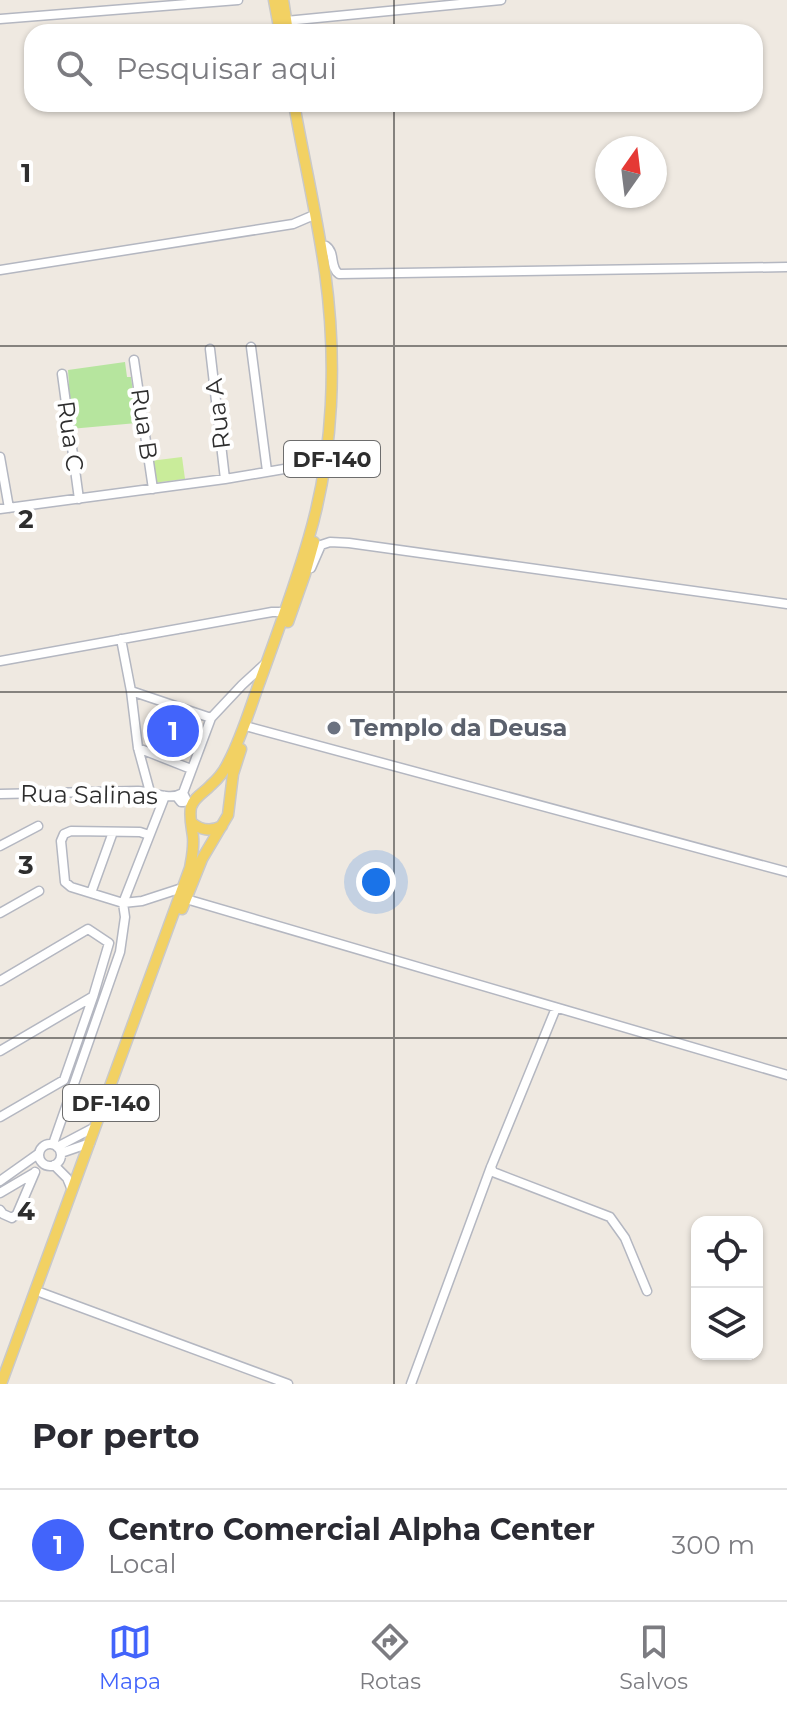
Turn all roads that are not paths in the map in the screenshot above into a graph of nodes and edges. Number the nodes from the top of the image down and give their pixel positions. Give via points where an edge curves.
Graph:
1 (238, 0) edge
2 (274, 0) edge
3 (283, 0) edge
4 (501, 0) edge
5 (0, 19) edge
6 (283, 24) edge
7 (284, 24) edge
8 (315, 24) edge
9 (295, 112) edge
10 (301, 112) edge
11 (314, 215) junction
12 (326, 246) junction
13 (787, 267) edge
14 (0, 270) edge
15 (251, 347) dead end
16 (210, 349) dead end
17 (134, 360) dead end
18 (62, 374) dead end
19 (0, 457) edge
20 (325, 462) junction
21 (267, 471) junction
22 (225, 479) junction
23 (153, 489) junction
24 (79, 499) junction
25 (5, 509) edge
26 (305, 574) junction
27 (787, 604) edge
28 (284, 612) junction
29 (121, 639) junction
30 (0, 661) edge
31 (266, 663) junction
32 (131, 691) junction
33 (211, 718) junction
34 (249, 727) junction
35 (138, 748) junction
36 (191, 769) junction
37 (150, 792) junction
38 (203, 792) junction
39 (0, 794) edge
40 (165, 796) junction
41 (182, 797) junction
42 (230, 801) junction
43 (191, 822) junction
44 (38, 826) dead end
45 (222, 826) junction
46 (113, 832) junction
47 (149, 835) junction
48 (0, 846) edge
49 (787, 872) edge
50 (39, 891) dead end
51 (91, 893) junction
52 (184, 894) junction
53 (123, 903) junction
54 (0, 913) edge
55 (0, 981) edge
56 (93, 997) junction
57 (556, 1008) junction
58 (0, 1051) edge
59 (787, 1075) edge
60 (0, 1117) edge
61 (96, 1126) junction
62 (90, 1143) junction
63 (57, 1148) junction
64 (38, 1154) junction
65 (50, 1165) junction
66 (491, 1167) junction
67 (35, 1172) junction
68 (9, 1175) junction
69 (0, 1181) edge
70 (14, 1184) junction
71 (72, 1191) junction
72 (0, 1193) edge
73 (0, 1210) edge
74 (647, 1291) dead end
75 (42, 1293) junction
76 (1, 1384) edge
77 (9, 1384) edge
78 (288, 1384) edge
79 (411, 1384) edge

1 - 5 street
2 - 6 main road
3 - 7 main road
4 - 8 street
9 - 11 main road, DF-140
10 - 12 main road, DF-140
11 - 14 street via 293,224
11 - 20 main road, DF-140 via 330,337
12 - 13 street via 339,274
12 - 26 main road, DF-140 via 337,336 336,421 332,463
15 - 21 street
16 - 22 street, Rua A
17 - 23 street, Rua B
18 - 24 street, Rua C
19 - 25 street
20 - 21 street
20 - 28 main road, DF-140 via 309,537
21 - 22 street
22 - 23 street
23 - 24 street
24 - 25 street
26 - 27 street via 321,545 349,543
26 - 34 main road, DF-140
28 - 29 street
28 - 31 main road, DF-140
29 - 30 street
29 - 32 street
31 - 33 street
31 - 38 main road, DF-140 via 230,759
32 - 33 street
32 - 35 street
33 - 36 street
34 - 42 main road, DF-140
34 - 49 street
35 - 36 street
35 - 37 street
36 - 41 street
37 - 39 street, Rua Salinas
37 - 40 street, Rua Salinas
38 - 41 street, Rua Salinas
38 - 42 main road via 219,793
38 - 43 main road, DF-140 via 192,805
40 - 41 street, Rua Salinas
40 - 47 street
41 - 43 street
42 - 45 main road, DF-140
43 - 45 main road via 206,830
43 - 52 main road, DF-140 via 193,849
44 - 48 street
45 - 52 main road, DF-140
46 - 47 street
46 - 51 street
46 - 51 street via 71,831 61,841 65,882
47 - 53 street
50 - 54 street
51 - 53 street
52 - 53 street
52 - 57 street
52 - 61 main road, DF-140
52 - 75 main road, DF-140
53 - 63 street via 120,952
55 - 56 street via 88,929 109,943
56 - 58 street
56 - 60 street via 64,1080
57 - 59 street
57 - 66 street
61 - 62 main road, DF-140
61 - 63 street
62 - 63 street
62 - 71 main road, DF-140
63 - 64 street via 45,1145
63 - 65 street via 60,1160
64 - 65 street
64 - 68 street
65 - 67 street
65 - 71 street via 67,1178
66 - 74 street via 610,1217 625,1238
66 - 79 street
67 - 70 street
67 - 73 street via 17,1214 12,1218
68 - 69 street
68 - 70 street
70 - 72 street
71 - 76 main road, DF-140
75 - 77 main road, DF-140
75 - 78 street

